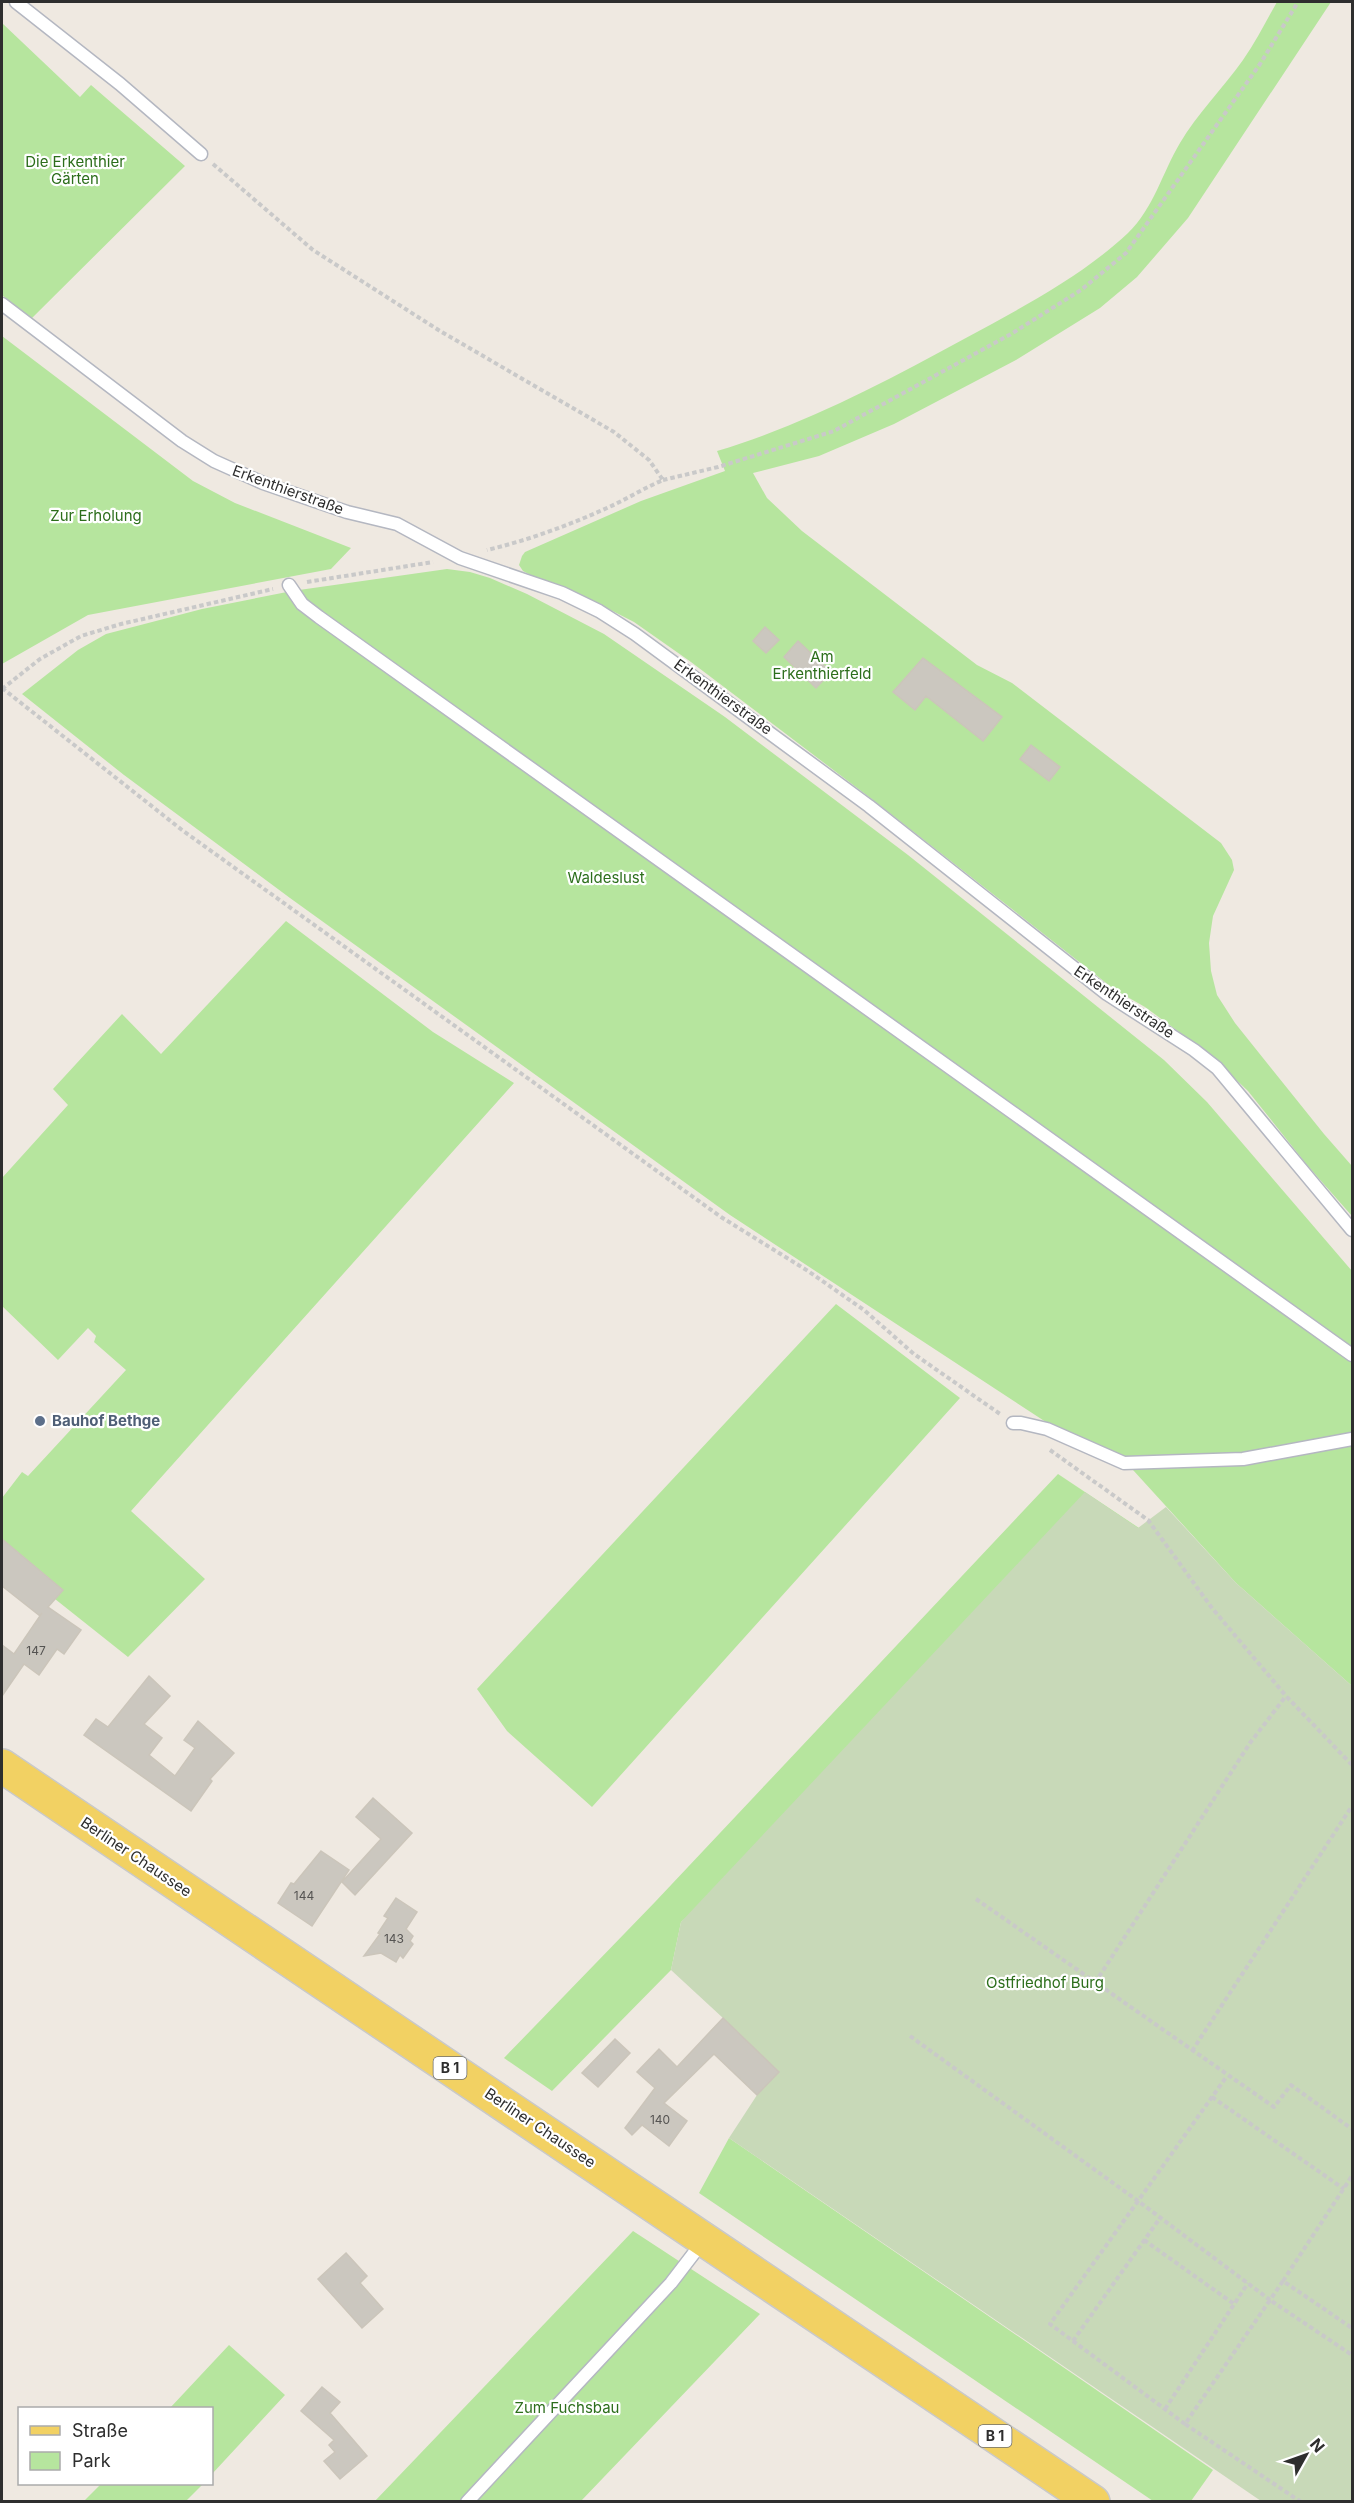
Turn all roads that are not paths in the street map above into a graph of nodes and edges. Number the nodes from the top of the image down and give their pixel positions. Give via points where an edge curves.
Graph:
1 (16, 2) edge
2 (201, 154) road end
3 (2, 304) edge
4 (289, 585) road end
5 (1353, 1230) edge
6 (1353, 1355) edge
7 (1012, 1423) road end
8 (1353, 1439) edge
9 (2, 1766) edge
10 (705, 2240) junction
11 (467, 2502) edge
12 (1093, 2502) edge

1 - 2 lane
3 - 5 lane, Erkenthierstraße via 214,461 274,487 397,524 460,558 562,593 635,634 870,806 1107,994 1217,1068
4 - 6 lane via 302,604 319,617
7 - 8 lane via 1047,1430 1124,1463 1243,1458
9 - 10 main road, Berliner Chaussee / B 1
10 - 11 lane via 671,2283
10 - 12 main road, Berliner Chaussee / B 1

